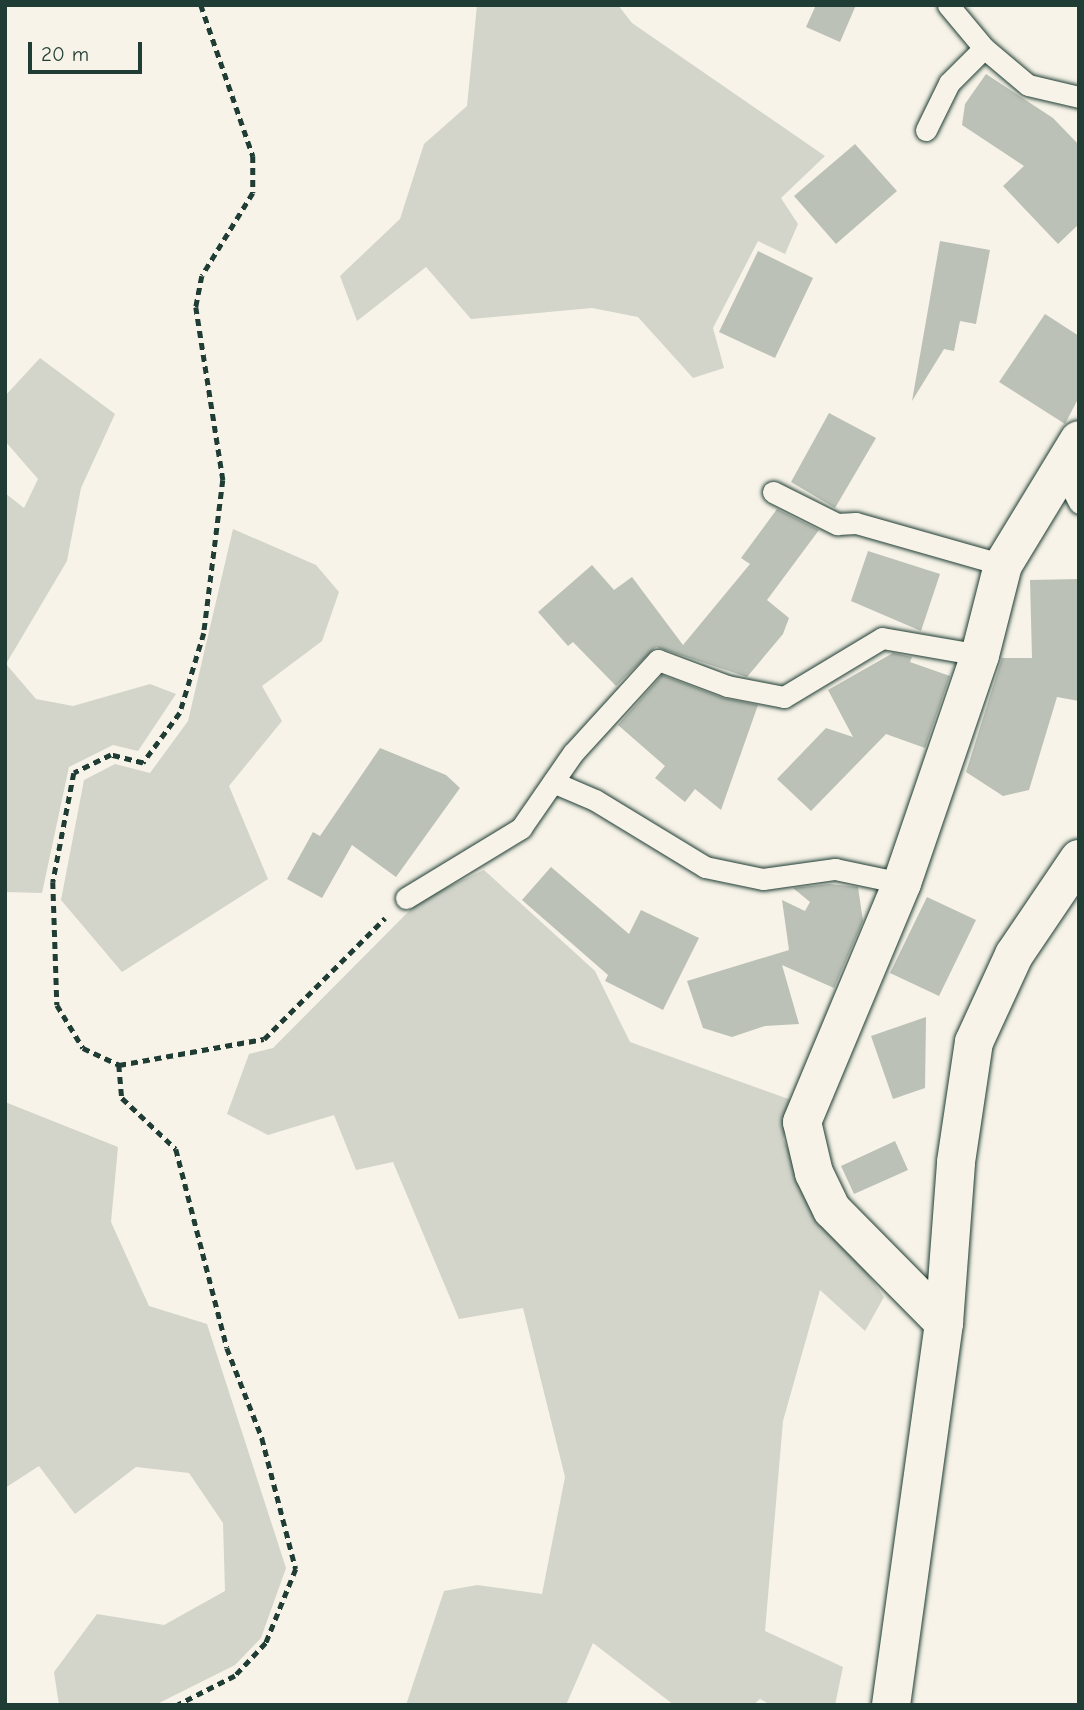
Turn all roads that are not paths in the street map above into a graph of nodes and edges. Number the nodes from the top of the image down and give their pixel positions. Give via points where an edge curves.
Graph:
1 (948, 5) edge
2 (984, 48) junction
3 (1079, 97) edge
4 (926, 130) dead end
5 (1071, 455) edge
6 (772, 492) dead end
7 (1079, 503) edge
8 (1003, 565) junction
9 (980, 655) junction
10 (553, 782) junction
11 (1079, 859) edge
12 (902, 883) junction
13 (406, 898) road end
14 (944, 1323) junction
15 (891, 1705) edge

1 - 2 lane
2 - 3 lane via 1028,85
2 - 4 lane via 949,83
5 - 7 lane
5 - 8 street
6 - 8 lane via 837,524 856,523
8 - 9 street
9 - 10 lane via 881,638 784,697 727,685 658,660 573,753
9 - 12 street
10 - 12 lane via 595,800 705,867 763,879 835,869
10 - 13 lane via 521,828
11 - 14 street via 1014,955 974,1042 956,1162
12 - 14 street via 802,1122 814,1173 832,1210
14 - 15 street

